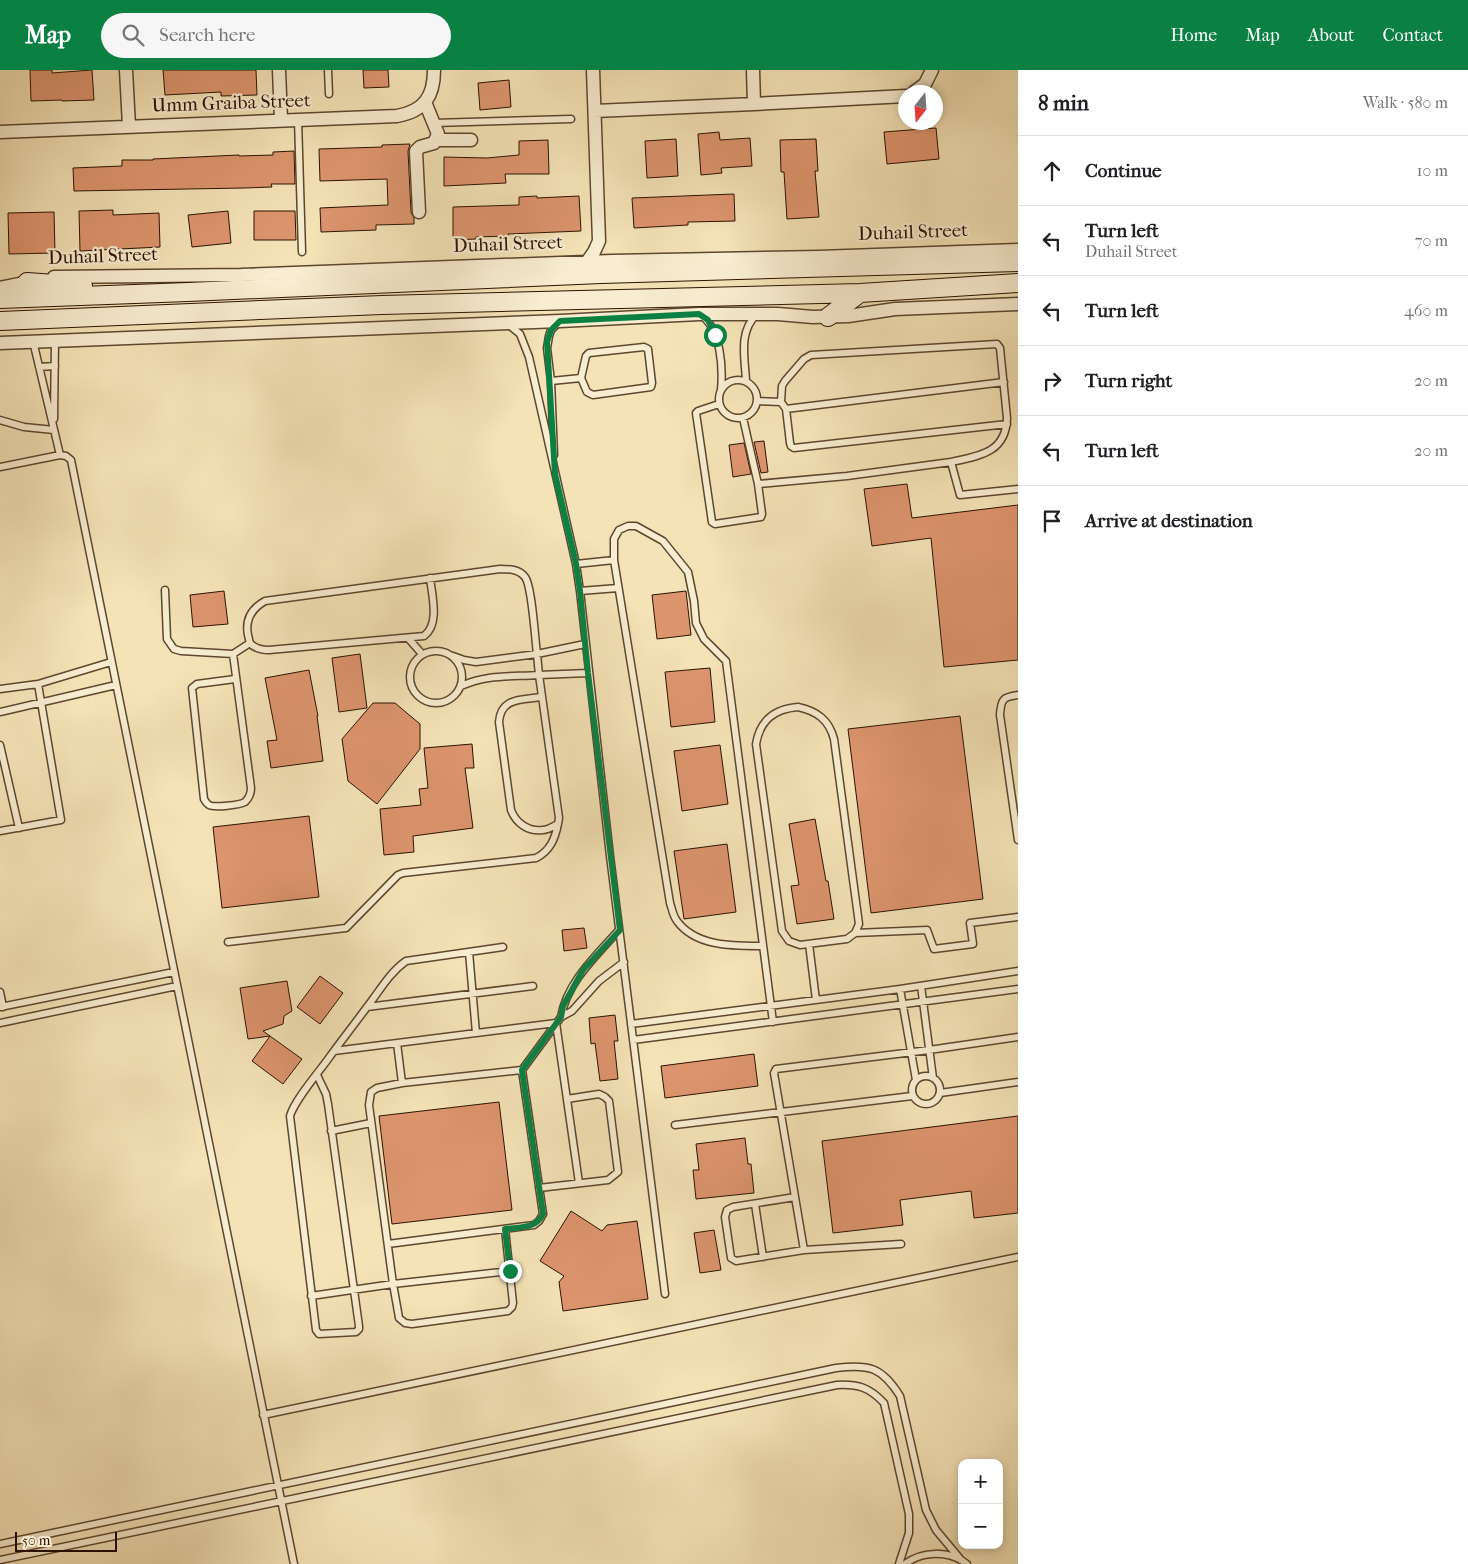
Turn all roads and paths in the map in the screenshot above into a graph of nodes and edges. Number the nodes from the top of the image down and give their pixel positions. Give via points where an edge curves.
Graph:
1 (126, 70) edge
2 (279, 70) edge
3 (328, 70) edge
4 (434, 70) edge
5 (593, 70) edge
6 (753, 70) edge
7 (932, 70) edge
8 (924, 85) edge
9 (330, 94) dead end
10 (898, 96) edge
11 (425, 102) junction
12 (754, 104) junction
13 (595, 111) junction
14 (298, 119) junction
15 (571, 119) dead end
16 (281, 120) junction
17 (434, 122) junction
18 (129, 126) junction
19 (0, 132) edge
20 (436, 140) junction
21 (471, 140) dead end
22 (419, 212) dead end
23 (599, 241) junction
24 (1018, 250) edge
25 (302, 252) dead end
26 (820, 256) junction
27 (612, 261) junction
28 (587, 262) junction
29 (1018, 262) edge
30 (854, 268) junction
31 (27, 282) junction
32 (1018, 283) edge
33 (0, 288) edge
34 (188, 292) junction
35 (860, 293) junction
36 (0, 299) edge
37 (1018, 304) edge
38 (699, 314) junction
39 (758, 314) junction
40 (828, 317) junction
41 (0, 321) edge
42 (560, 321) junction
43 (506, 323) junction
44 (55, 340) junction
45 (33, 341) junction
46 (0, 342) edge
47 (55, 366) junction
48 (39, 367) junction
49 (581, 378) junction
50 (746, 381) junction
51 (550, 382) junction
52 (1004, 382) junction
53 (721, 390) junction
54 (758, 401) junction
55 (781, 402) junction
56 (719, 404) junction
57 (786, 409) junction
58 (743, 418) junction
59 (0, 420) edge
60 (1007, 424) junction
61 (54, 430) junction
62 (60, 454) junction
63 (951, 462) junction
64 (0, 467) edge
65 (555, 474) junction
66 (758, 484) junction
67 (1018, 489) edge
68 (614, 560) junction
69 (576, 564) junction
70 (430, 578) junction
71 (618, 588) junction
72 (165, 590) dead end
73 (580, 591) junction
74 (408, 638) junction
75 (250, 643) junction
76 (585, 644) junction
77 (233, 654) junction
78 (422, 654) junction
79 (537, 654) junction
80 (453, 656) junction
81 (111, 662) junction
82 (588, 673) junction
83 (539, 675) junction
84 (235, 679) junction
85 (38, 684) junction
86 (116, 685) junction
87 (461, 686) junction
88 (0, 689) edge
89 (1018, 695) edge
90 (541, 697) junction
91 (41, 702) junction
92 (0, 712) edge
93 (0, 745) edge
94 (558, 824) junction
95 (19, 828) junction
96 (0, 831) edge
97 (1018, 840) edge
98 (1018, 917) edge
99 (620, 930) junction
100 (855, 934) junction
101 (228, 942) dead end
102 (809, 944) junction
103 (762, 946) junction
104 (503, 947) dead end
105 (469, 952) junction
106 (624, 962) junction
107 (1018, 971) edge
108 (174, 972) junction
109 (177, 986) junction
110 (533, 986) dead end
111 (921, 986) junction
112 (900, 989) junction
113 (1018, 989) edge
114 (0, 992) edge
115 (472, 994) junction
116 (816, 1000) junction
117 (923, 1002) junction
118 (903, 1005) junction
119 (367, 1006) junction
120 (770, 1006) junction
121 (2, 1007) edge
122 (561, 1017) junction
123 (772, 1022) junction
124 (0, 1023) edge
125 (556, 1023) junction
126 (631, 1024) junction
127 (476, 1033) junction
128 (1018, 1037) edge
129 (632, 1040) junction
130 (397, 1043) junction
131 (929, 1050) junction
132 (334, 1051) junction
133 (911, 1052) junction
134 (522, 1070) junction
135 (317, 1075) junction
136 (933, 1078) junction
137 (916, 1080) junction
138 (1018, 1082) edge
139 (402, 1083) junction
140 (940, 1094) junction
141 (912, 1096) junction
142 (567, 1100) junction
143 (781, 1112) junction
144 (371, 1123) junction
145 (675, 1125) dead end
146 (331, 1131) junction
147 (578, 1183) junction
148 (539, 1188) junction
149 (795, 1197) junction
150 (754, 1204) junction
151 (505, 1229) junction
152 (388, 1244) junction
153 (901, 1244) dead end
154 (804, 1250) junction
155 (763, 1257) junction
156 (1018, 1257) edge
157 (510, 1271) junction
158 (393, 1284) junction
159 (354, 1289) junction
160 (665, 1294) dead end
161 (311, 1296) junction
162 (263, 1415) junction
163 (278, 1486) junction
164 (281, 1502) junction
165 (0, 1544) edge
166 (0, 1560) edge
167 (964, 1562) edge
168 (294, 1564) edge
169 (899, 1564) edge
170 (905, 1564) edge

1 - 18 street
2 - 16 street
3 - 9 lane
4 - 11 street via 431,94
5 - 13 street
6 - 12 street
7 - 8 street
10 - 12 street
11 - 14 street, Umm Graiba Street via 417,110 397,116
11 - 17 street
12 - 13 street
13 - 23 street
14 - 16 street, Umm Graiba Street
14 - 25 lane
15 - 17 lane
16 - 18 street, Umm Graiba Street
17 - 20 street via 438,134
18 - 19 street, Umm Graiba Street
20 - 21 street
20 - 22 street via 416,151
23 - 27 street
23 - 28 street
24 - 26 street, Duhail Street
26 - 27 street, Duhail Street
26 - 30 main road
27 - 28 street, Duhail Street
28 - 31 street, Duhail Street via 241,275 62,276
29 - 30 main road, Duhail Street
30 - 34 main road, Duhail Street via 601,274
31 - 33 street, Duhail Street
31 - 34 main road
32 - 35 main road
34 - 36 main road, Duhail Street
35 - 40 main road
35 - 41 main road via 390,305
37 - 40 street via 895,309
38 - 39 street
38 - 42 street
38 - 53 lane via 708,320 715,335 721,363
39 - 40 street
39 - 50 lane via 744,337
42 - 43 street
42 - 51 lane via 551,330 547,342
43 - 44 street
43 - 65 lane via 515,328 524,340
44 - 45 street
44 - 47 lane
45 - 46 street
45 - 48 lane
47 - 48 lane
47 - 61 lane
48 - 61 lane
49 - 49 lane via 587,392 593,395 650,387 648,349 589,353
49 - 51 lane
50 - 53 lane via 732,381
50 - 54 lane via 755,389
51 - 65 lane
52 - 55 lane via 997,344 811,355 785,380
52 - 57 lane
52 - 60 lane
53 - 56 lane
54 - 55 lane
54 - 58 lane via 753,412
55 - 57 lane
56 - 58 lane via 731,417
56 - 66 lane via 696,414 713,524 761,517
57 - 60 lane via 790,443 794,448
58 - 66 lane
59 - 61 lane
60 - 63 lane via 1000,442 987,453
61 - 62 lane
62 - 64 lane
62 - 81 lane via 71,460
63 - 66 lane
63 - 67 lane via 960,495
65 - 69 lane
68 - 69 lane
68 - 71 lane
68 - 103 lane via 614,539 619,530 628,526 636,526 663,540 688,572 696,623 704,639 726,661
69 - 73 lane
70 - 74 lane via 433,617 430,632
70 - 75 lane via 265,601 249,615
70 - 79 lane via 509,568 524,575 529,586
71 - 73 lane
71 - 103 lane via 668,894 674,914 685,929 716,944
72 - 77 lane via 167,639 174,649
73 - 76 lane
74 - 75 lane via 270,650
74 - 78 lane
75 - 77 lane
76 - 79 lane
76 - 82 lane
77 - 84 lane
78 - 80 lane via 432,650
78 - 87 lane via 410,672 410,683 415,693 424,700 446,702
79 - 80 lane via 476,662
79 - 83 lane
80 - 87 lane via 462,670
81 - 85 lane
81 - 86 lane
82 - 83 lane
82 - 99 lane
83 - 87 lane via 488,678
83 - 90 lane
84 - 84 lane via 251,788 242,804 214,806 204,799 192,688 197,684
85 - 88 lane
85 - 91 lane
86 - 91 lane
86 - 108 lane
89 - 97 lane via 1005,698 1000,715
90 - 94 lane
90 - 94 lane via 510,702 501,709 498,722 513,816 526,828 535,830
91 - 92 lane
91 - 95 lane via 62,820
93 - 95 lane
94 - 101 lane via 547,850 536,858 398,875 346,928
95 - 96 lane
98 - 100 lane via 970,923 973,944 934,949 927,930
99 - 106 lane
99 - 122 lane via 583,970 563,1006
100 - 102 lane via 847,939
100 - 102 lane via 859,920 832,731 816,712 787,708 762,725 757,737 757,754 782,931 792,944
102 - 116 lane
103 - 120 lane
104 - 105 lane
105 - 115 lane
105 - 119 lane via 406,961 391,974
106 - 122 lane via 599,981 572,1011
106 - 126 lane
107 - 111 lane
108 - 109 lane
108 - 121 lane
109 - 124 lane
109 - 162 lane
110 - 115 lane
111 - 112 lane
111 - 117 lane
112 - 116 lane
112 - 118 lane
113 - 117 lane
114 - 121 lane
115 - 119 lane
115 - 127 lane
116 - 120 lane
117 - 118 lane
117 - 131 lane
118 - 123 lane
118 - 133 lane
119 - 132 lane
120 - 123 lane
120 - 126 lane
122 - 125 lane
123 - 129 lane
125 - 127 lane
125 - 134 lane
125 - 142 lane
126 - 129 lane
127 - 130 lane
128 - 131 lane
129 - 160 lane
130 - 132 lane
130 - 139 lane
131 - 133 lane
131 - 136 lane
132 - 135 lane
133 - 137 lane
133 - 143 lane via 776,1068 774,1073
134 - 139 lane
134 - 148 lane
135 - 146 lane via 326,1094
135 - 161 lane via 292,1108 290,1116
136 - 137 lane via 924,1076
136 - 140 lane via 939,1084
137 - 141 lane via 911,1088
138 - 140 lane
139 - 144 lane via 371,1092
140 - 141 lane via 927,1105 918,1103
141 - 143 lane
142 - 147 lane
142 - 147 lane via 599,1094 609,1101 618,1172 608,1180
143 - 145 lane
143 - 149 lane
144 - 146 lane
144 - 152 lane
146 - 159 lane
147 - 148 lane
148 - 151 lane via 543,1214 539,1221 534,1225
149 - 150 lane
149 - 154 lane
150 - 155 lane
150 - 155 lane via 726,1210 731,1258 736,1261
151 - 152 lane
151 - 157 lane
152 - 158 lane
153 - 154 lane
154 - 155 lane
156 - 162 lane
157 - 158 lane
157 - 158 lane via 513,1303 508,1310 412,1324 399,1318
158 - 159 lane
159 - 161 lane
159 - 161 lane via 359,1326 356,1332 319,1334
162 - 163 lane
163 - 164 lane
163 - 165 lane
163 - 167 lane via 856,1366 876,1370 891,1381 900,1396 926,1510 936,1530
164 - 166 lane
164 - 168 lane
164 - 169 lane via 837,1385 852,1385 866,1388 884,1403 909,1514 909,1533
167 - 170 lane via 944,1554 927,1554

